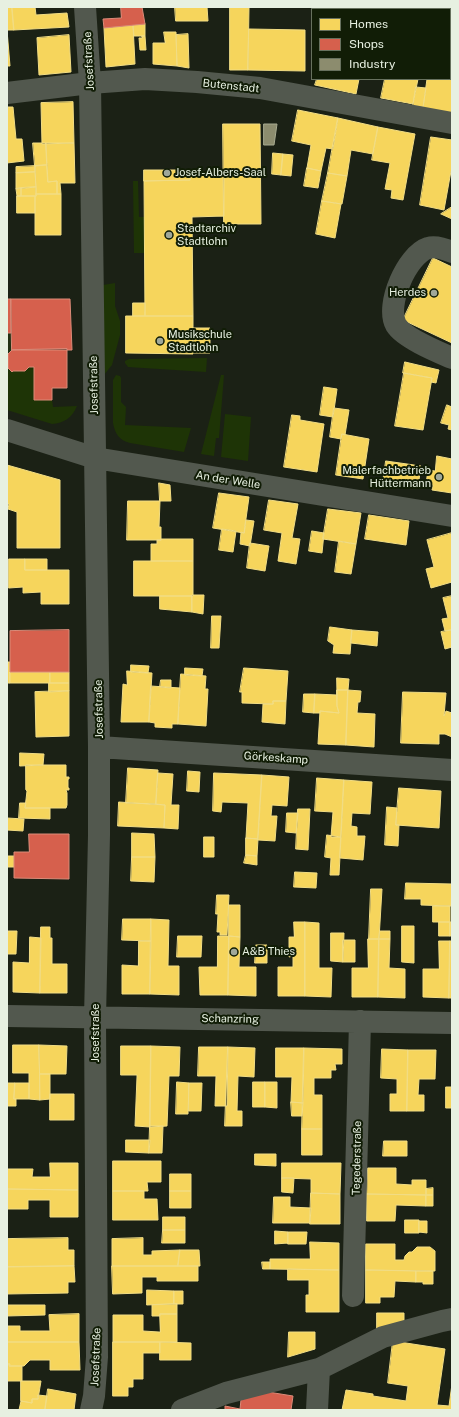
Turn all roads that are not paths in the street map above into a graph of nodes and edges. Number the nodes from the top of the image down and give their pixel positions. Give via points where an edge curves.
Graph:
1 (85, 7) edge
2 (90, 83) junction
3 (7, 93) edge
4 (452, 123) edge
5 (452, 252) edge
6 (452, 358) edge
7 (7, 430) edge
8 (95, 458) junction
9 (452, 516) edge
10 (99, 747) junction
11 (452, 770) edge
12 (7, 1016) edge
13 (95, 1018) junction
14 (360, 1021) junction
15 (452, 1023) edge
16 (353, 1296) dead end
17 (452, 1319) edge
18 (319, 1369) junction
19 (92, 1410) edge
20 (182, 1410) edge
21 (317, 1410) edge

1 - 2 street, Josefstraße
2 - 3 street, Butenstadt
2 - 4 street, Butenstadt via 145,79 260,88
2 - 8 street, Josefstraße
5 - 6 street via 429,248 418,253 404,273 393,303 396,325 406,335
7 - 8 street, An der Welle
8 - 9 street, An der Welle
8 - 10 street, Josefstraße
10 - 11 street, Görkeskamp
10 - 13 street, Josefstraße
12 - 13 street, Schanzring
13 - 14 street, Schanzring
13 - 19 street, Josefstraße via 97,1357
14 - 15 street, Schanzring
14 - 16 street, Tegederstraße
17 - 18 street via 382,1337
18 - 20 street via 226,1393
18 - 21 street

